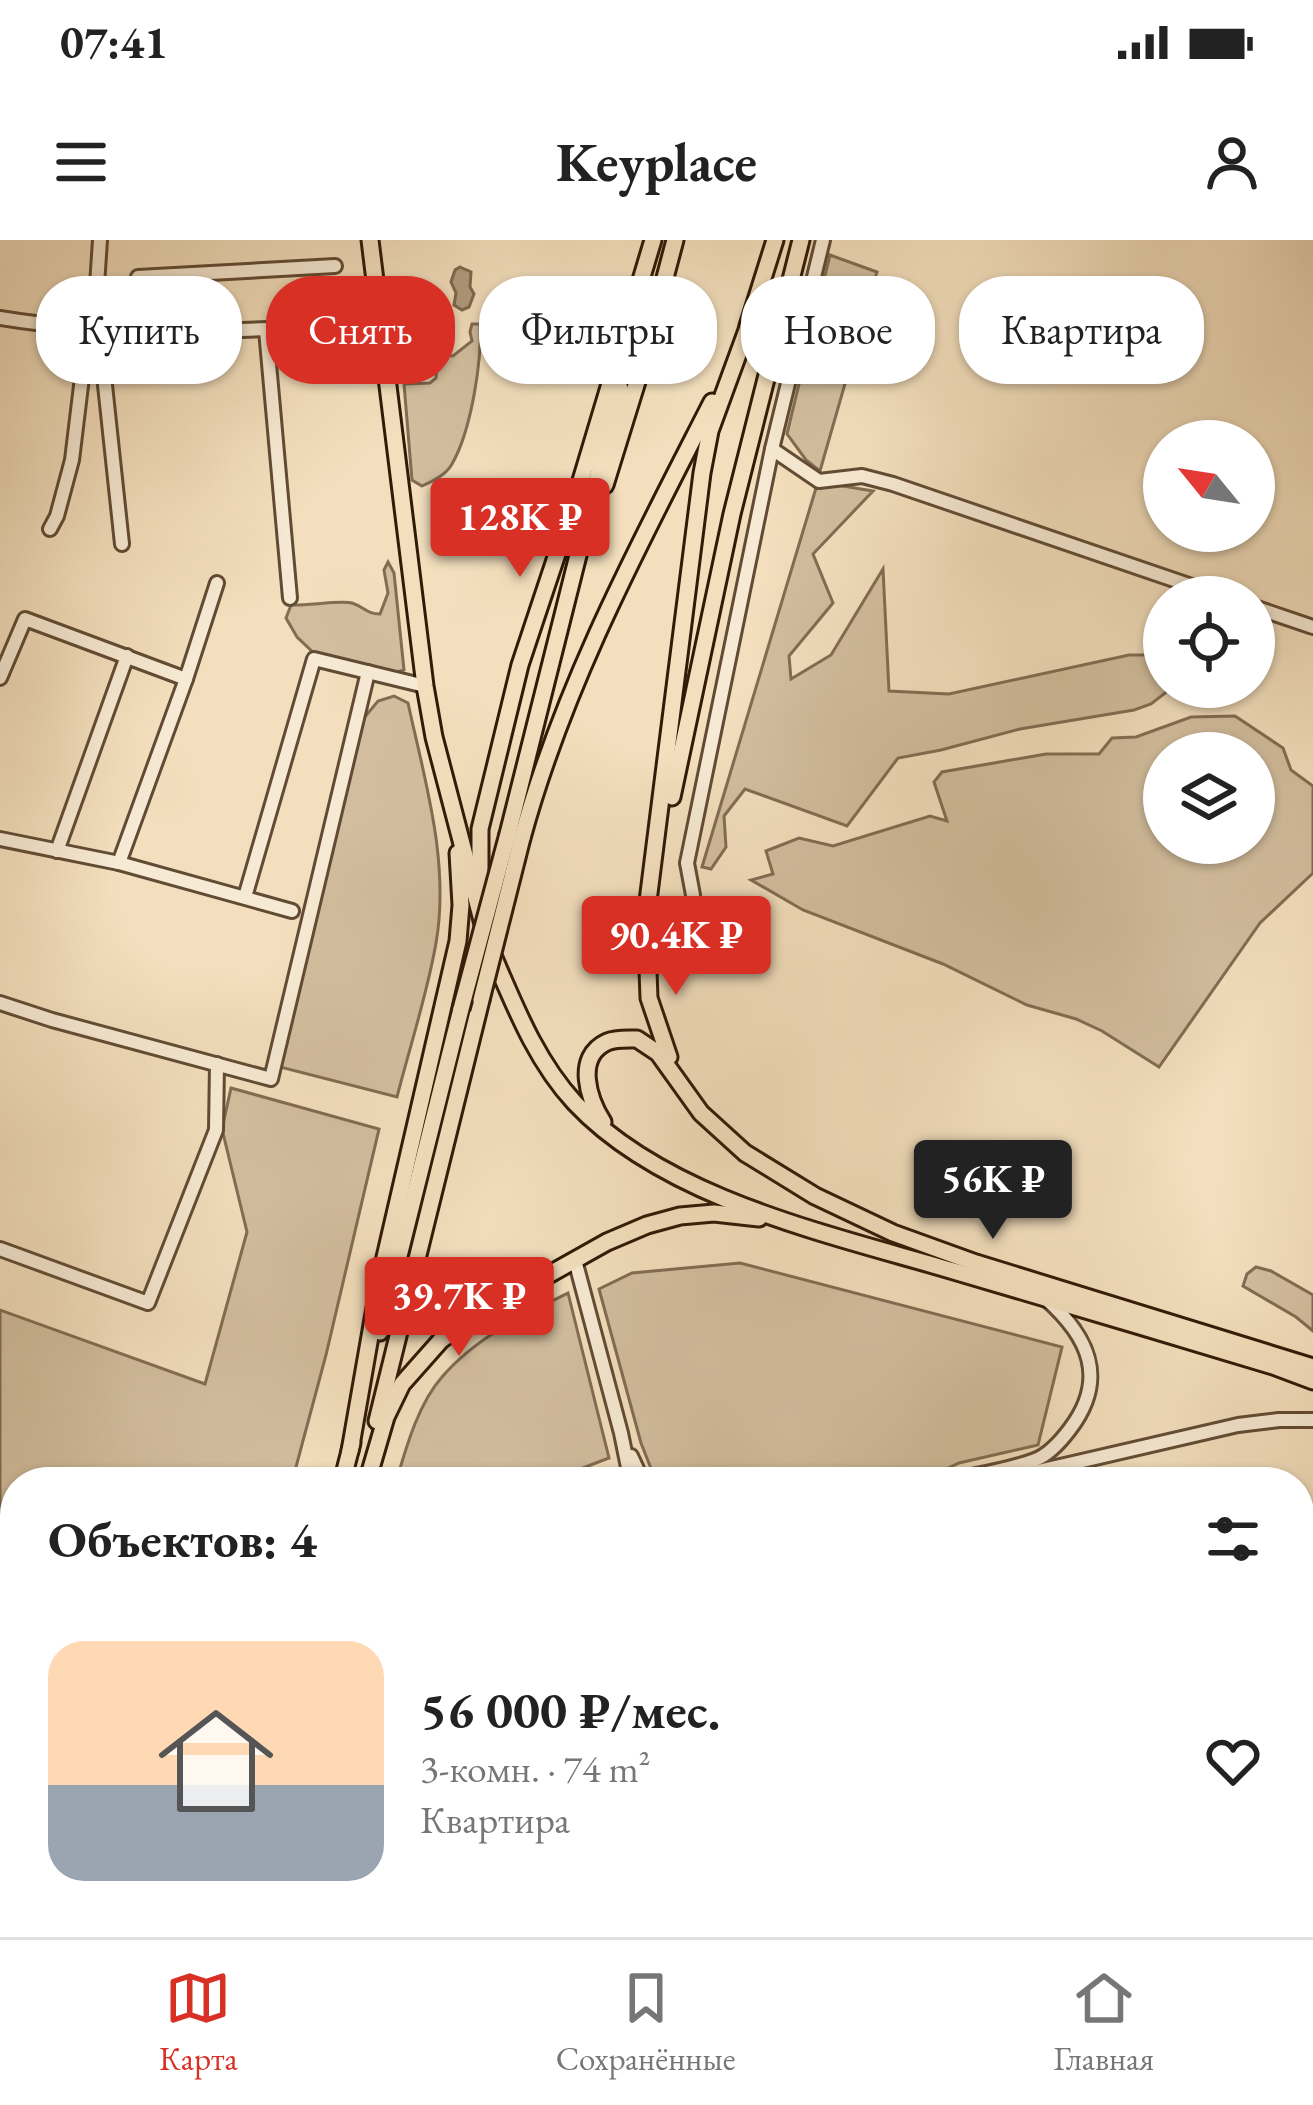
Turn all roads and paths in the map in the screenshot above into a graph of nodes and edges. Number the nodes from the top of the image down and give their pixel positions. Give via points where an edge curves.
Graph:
1 (100, 240) edge
2 (370, 240) edge
3 (656, 240) edge
4 (675, 240) edge
5 (775, 240) edge
6 (801, 240) edge
7 (823, 240) edge
8 (335, 266) dead end
9 (98, 276) edge
10 (156, 276) edge
11 (764, 276) edge
12 (0, 318) edge
13 (36, 324) edge
14 (266, 330) edge
15 (242, 331) edge
16 (741, 343) edge
17 (741, 347) edge
18 (84, 384) edge
19 (100, 384) edge
20 (271, 384) edge
21 (772, 449) junction
22 (50, 529) dead end
23 (122, 544) dead end
24 (1162, 576) edge
25 (217, 583) dead end
26 (290, 598) dead end
27 (1275, 614) edge
28 (1313, 627) edge
29 (127, 656) junction
30 (549, 665) junction
31 (368, 672) junction
32 (0, 678) edge
33 (186, 679) junction
34 (425, 686) junction
35 (456, 820) junction
36 (515, 836) junction
37 (0, 839) edge
38 (57, 850) junction
39 (119, 863) junction
40 (693, 895) dead end
41 (245, 897) junction
42 (292, 911) dead end
43 (646, 917) junction
44 (488, 939) junction
45 (0, 1003) edge
46 (217, 1064) junction
47 (682, 1085) junction
48 (621, 1142) junction
49 (806, 1227) junction
50 (0, 1249) edge
51 (575, 1260) junction
52 (1043, 1297) junction
53 (1313, 1367) edge
54 (1313, 1381) edge
55 (1313, 1420) edge
56 (621, 1432) junction
57 (350, 1451) junction
58 (346, 1467) edge
59 (368, 1467) edge
60 (369, 1467) edge
61 (628, 1467) edge
62 (637, 1467) edge
63 (1006, 1467) edge
64 (1065, 1467) edge

1 - 9 street
2 - 34 main road
3 - 30 main road
3 - 44 main road via 520,665 488,791 479,870
4 - 30 main road
5 - 11 main road
6 - 43 main road via 732,514
7 - 21 street
8 - 10 street
12 - 13 street
14 - 15 street
16 - 36 main road via 610,603
17 - 43 main road via 702,472
18 - 22 street
19 - 23 street
20 - 26 street
21 - 24 street via 819,481 862,476 893,484
21 - 40 street via 687,863
25 - 33 street
27 - 28 street
29 - 32 street via 26,619
29 - 33 street
29 - 38 street
30 - 36 main road
31 - 34 street
31 - 41 street via 314,658
31 - 46 street via 272,1079
33 - 39 street
34 - 35 main road
35 - 44 main road
35 - 57 main road via 458,941 384,1260
36 - 57 main road, bridge via 461,1009
36 - 59 main road, bridge
37 - 38 street
38 - 39 street
39 - 41 street
41 - 42 street
43 - 47 main road via 650,998
44 - 48 main road via 550,1070
45 - 46 street
46 - 50 street via 216,1130 148,1303
47 - 48 main road via 637,1039 598,1049 589,1064 589,1096
47 - 53 main road via 745,1153 893,1233
48 - 49 main road via 706,1191
49 - 51 main road via 680,1216
49 - 52 main road
51 - 56 street
51 - 60 main road via 475,1316 421,1360 402,1384
52 - 54 main road
52 - 63 street via 1081,1337 1090,1383 1083,1412 1063,1438 1039,1459
55 - 64 street via 1238,1425
56 - 61 street
56 - 62 street
57 - 58 main road

